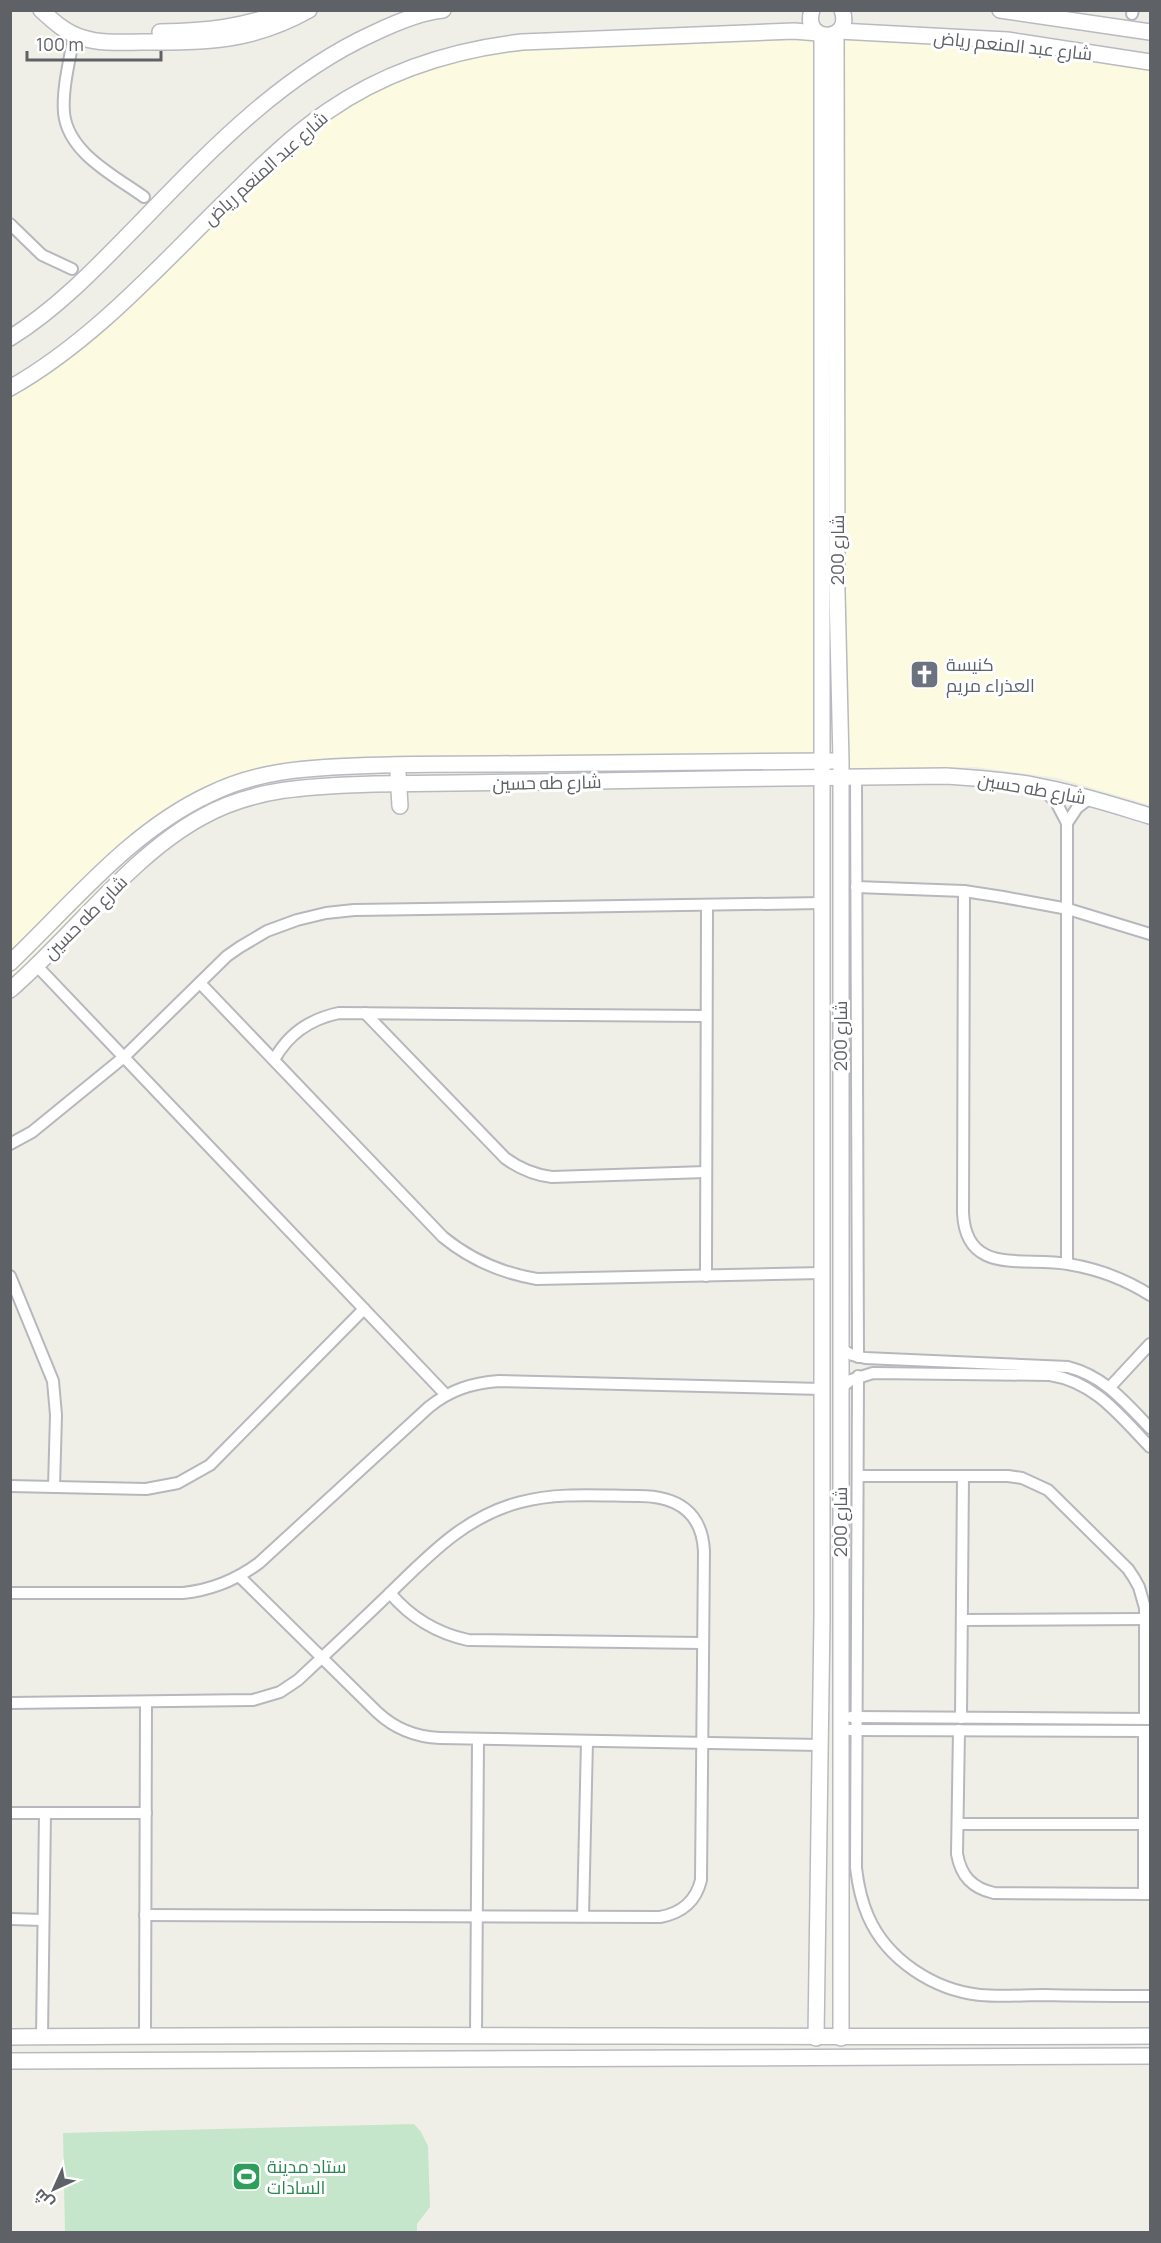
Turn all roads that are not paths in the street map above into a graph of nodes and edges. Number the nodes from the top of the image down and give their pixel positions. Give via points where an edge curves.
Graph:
1 (41, 10) edge
2 (57, 10) edge
3 (286, 10) edge
4 (309, 10) edge
5 (443, 10) edge
6 (812, 10) edge
7 (843, 10) edge
8 (1000, 10) edge
9 (1150, 32) edge
10 (829, 33) junction
11 (74, 35) junction
12 (1150, 62) edge
13 (144, 197) dead end
14 (10, 224) edge
15 (72, 269) dead end
16 (10, 338) edge
17 (10, 388) edge
18 (821, 761) junction
19 (841, 761) junction
20 (397, 764) junction
21 (821, 777) junction
22 (848, 777) junction
23 (399, 783) junction
24 (1038, 786) junction
25 (1090, 798) junction
26 (400, 806) dead end
27 (1150, 808) edge
28 (1134, 812) junction
29 (1150, 816) edge
30 (1067, 823) junction
31 (856, 887) junction
32 (964, 891) junction
33 (822, 903) junction
34 (707, 905) junction
35 (1068, 909) junction
36 (1150, 934) edge
37 (10, 963) edge
38 (36, 965) junction
39 (200, 983) junction
40 (10, 990) edge
41 (365, 1013) junction
42 (706, 1016) junction
43 (124, 1058) junction
44 (273, 1060) junction
45 (10, 1143) edge
46 (706, 1172) junction
47 (1067, 1263) junction
48 (822, 1273) junction
49 (10, 1276) edge
50 (706, 1276) junction
51 (1150, 1295) edge
52 (363, 1309) junction
53 (1150, 1344) edge
54 (840, 1348) junction
55 (858, 1357) junction
56 (858, 1376) junction
57 (1110, 1386) junction
58 (822, 1389) junction
59 (840, 1389) junction
60 (446, 1395) junction
61 (1150, 1428) edge
62 (1150, 1446) edge
63 (858, 1476) junction
64 (963, 1476) junction
65 (10, 1486) edge
66 (54, 1487) junction
67 (240, 1576) junction
68 (10, 1593) edge
69 (390, 1593) junction
70 (1145, 1618) junction
71 (962, 1620) junction
72 (703, 1643) junction
73 (322, 1658) junction
74 (146, 1702) junction
75 (10, 1703) edge
76 (856, 1717) junction
77 (961, 1718) junction
78 (1148, 1719) edge
79 (840, 1724) junction
80 (856, 1730) junction
81 (959, 1730) junction
82 (1147, 1731) edge
83 (478, 1739) junction
84 (587, 1741) junction
85 (702, 1743) junction
86 (820, 1745) junction
87 (45, 1813) junction
88 (146, 1813) junction
89 (10, 1814) edge
90 (958, 1824) junction
91 (1144, 1824) junction
92 (1147, 1894) edge
93 (145, 1915) junction
94 (477, 1916) junction
95 (584, 1916) junction
96 (10, 1919) edge
97 (43, 1920) junction
98 (1150, 1996) edge
99 (476, 2036) junction
100 (1150, 2036) edge
101 (10, 2037) edge
102 (42, 2037) junction
103 (145, 2037) junction
104 (816, 2038) junction
105 (841, 2038) junction
106 (1150, 2056) edge
107 (10, 2061) edge

1 - 11 street
2 - 3 street via 71,23 90,30 139,33 228,28
4 - 11 street via 268,30 219,41 101,42
5 - 16 street via 360,39 292,81 216,147 74,289
6 - 10 street via 810,22
7 - 10 street via 844,23
8 - 9 street, شارع عبد المنعم رياض
10 - 12 street, شارع عبد المنعم رياض via 1007,40
10 - 17 street, شارع عبد المنعم رياض via 794,31 522,42 463,51 397,73 352,95 303,129 102,320 60,355
10 - 18 street, شارع 200
10 - 19 street, شارع 200
11 - 13 street via 64,111 69,134 83,152
14 - 15 street via 42,255
18 - 19 street, شارع طه حسين
18 - 20 street, شارع طه حسين
18 - 21 street, شارع 200
19 - 22 street, شارع 200
20 - 23 street
20 - 37 street, شارع طه حسين via 281,771 208,794 151,829
21 - 22 street, شارع طه حسين
21 - 23 street, شارع طه حسين
21 - 33 street, شارع 200
22 - 24 street, شارع طه حسين via 946,776
22 - 31 street
22 - 54 street, شارع 200
23 - 26 street
23 - 38 street, شارع طه حسين via 284,789 234,802 200,817 138,865
24 - 25 street, شارع طه حسين
24 - 30 street via 1056,802
25 - 28 street, شارع طه حسين
25 - 30 street
27 - 28 street
28 - 29 street, شارع طه حسين
30 - 35 street
31 - 32 street
31 - 55 street
32 - 35 street
32 - 47 street via 963,1226 974,1247 995,1260
33 - 34 street
33 - 48 street, شارع 200
34 - 39 street via 326,913 282,925 253,939 227,956
34 - 42 street
35 - 36 street
35 - 47 street
38 - 40 street, شارع طه حسين
38 - 43 street
39 - 43 street
39 - 44 street
41 - 42 street
41 - 44 street via 339,1013 311,1022 289,1038
41 - 46 street via 505,1158 519,1167 552,1176
42 - 46 street
43 - 45 street via 32,1132
43 - 52 street
44 - 50 street via 443,1237 482,1263 537,1279
46 - 50 street
47 - 51 street via 1116,1277
48 - 50 street
48 - 58 street, شارع 200
49 - 66 street via 53,1381
52 - 60 street
52 - 66 street via 200,1472 156,1488
53 - 57 street
54 - 55 street
54 - 59 street, شارع 200
55 - 57 street via 1061,1366 1082,1370
56 - 59 street
56 - 62 street via 873,1373 1062,1377 1095,1392
56 - 63 street
57 - 61 street
58 - 60 street via 498,1381
58 - 86 street, شارع 200
59 - 79 street, شارع 200
60 - 67 street
63 - 64 street
63 - 76 street
64 - 70 street via 1015,1477 1048,1490 1128,1569 1139,1587
64 - 71 street
65 - 66 street
67 - 68 street via 218,1586 183,1593
67 - 73 street
69 - 72 street via 424,1624 468,1640
69 - 72 street via 457,1531 508,1506 551,1497 661,1497 687,1511 702,1536
69 - 73 street
70 - 71 street
70 - 78 street
71 - 77 street
72 - 85 street
73 - 74 street via 289,1686 253,1700
73 - 83 street via 394,1726 423,1737
74 - 75 street
74 - 88 street
76 - 77 street
76 - 79 street
76 - 80 street
77 - 78 street
79 - 80 street
79 - 105 street, شارع 200
80 - 81 street
80 - 98 street via 856,1868 860,1893 883,1941 901,1960 933,1982 980,1995
81 - 82 street
81 - 90 street
82 - 91 street
83 - 84 street
83 - 94 street
84 - 85 street
84 - 95 street
85 - 86 street
85 - 95 street via 701,1880 694,1897 680,1911 667,1916
86 - 104 street, شارع 200
87 - 88 street
87 - 89 street
87 - 97 street
88 - 93 street
90 - 91 street
90 - 92 street via 959,1865 972,1884 982,1890
91 - 92 street
93 - 94 street
93 - 103 street
94 - 95 street
94 - 99 street
96 - 97 street
97 - 102 street
99 - 103 street
99 - 104 street
100 - 105 street
101 - 102 street
102 - 103 street
104 - 105 street
106 - 107 street

